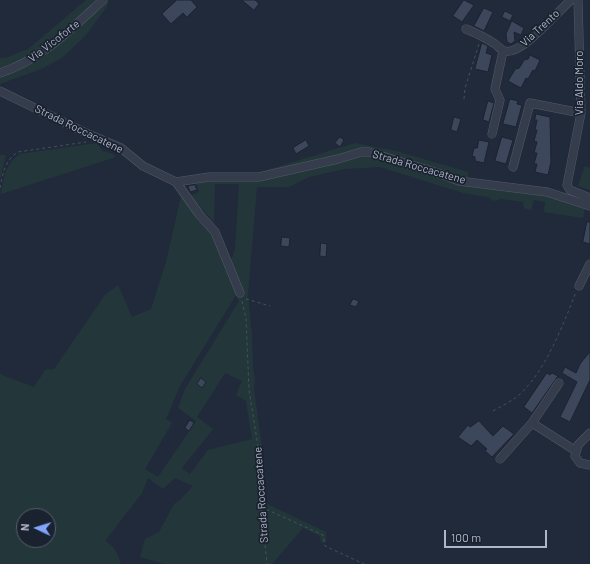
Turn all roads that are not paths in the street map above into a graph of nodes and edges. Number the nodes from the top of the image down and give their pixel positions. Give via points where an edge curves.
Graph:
1 (103, 0) edge
2 (571, 0) edge
3 (578, 0) edge
4 (466, 29) dead end
5 (503, 51) junction
6 (0, 73) edge
7 (0, 91) edge
8 (581, 113) junction
9 (492, 134) dead end
10 (513, 167) dead end
11 (176, 182) junction
12 (590, 198) edge
13 (590, 206) edge
14 (590, 264) edge
15 (578, 286) road end
16 (240, 293) road end
17 (560, 383) dead end
18 (532, 423) junction
19 (590, 432) edge
20 (576, 451) junction
21 (500, 459) dead end
22 (590, 465) edge

1 - 6 street, Via Vicoforte via 45,51 26,63
2 - 5 street, Via Trento via 520,48 511,52
3 - 8 street, Via Aldo Moro
4 - 5 street
5 - 9 street via 495,89 500,100
7 - 11 street, Strada Roccacatene via 121,148 143,166
8 - 10 street via 530,103
8 - 12 street, Via Aldo Moro via 567,185 570,190
11 - 13 street, Strada Roccacatene via 209,177 259,177 369,152 459,181 547,192
11 - 16 street, Strada Roccacatene via 215,232
14 - 15 street
17 - 18 street
18 - 20 street
18 - 21 street
19 - 20 street
20 - 22 street via 575,456 580,463

